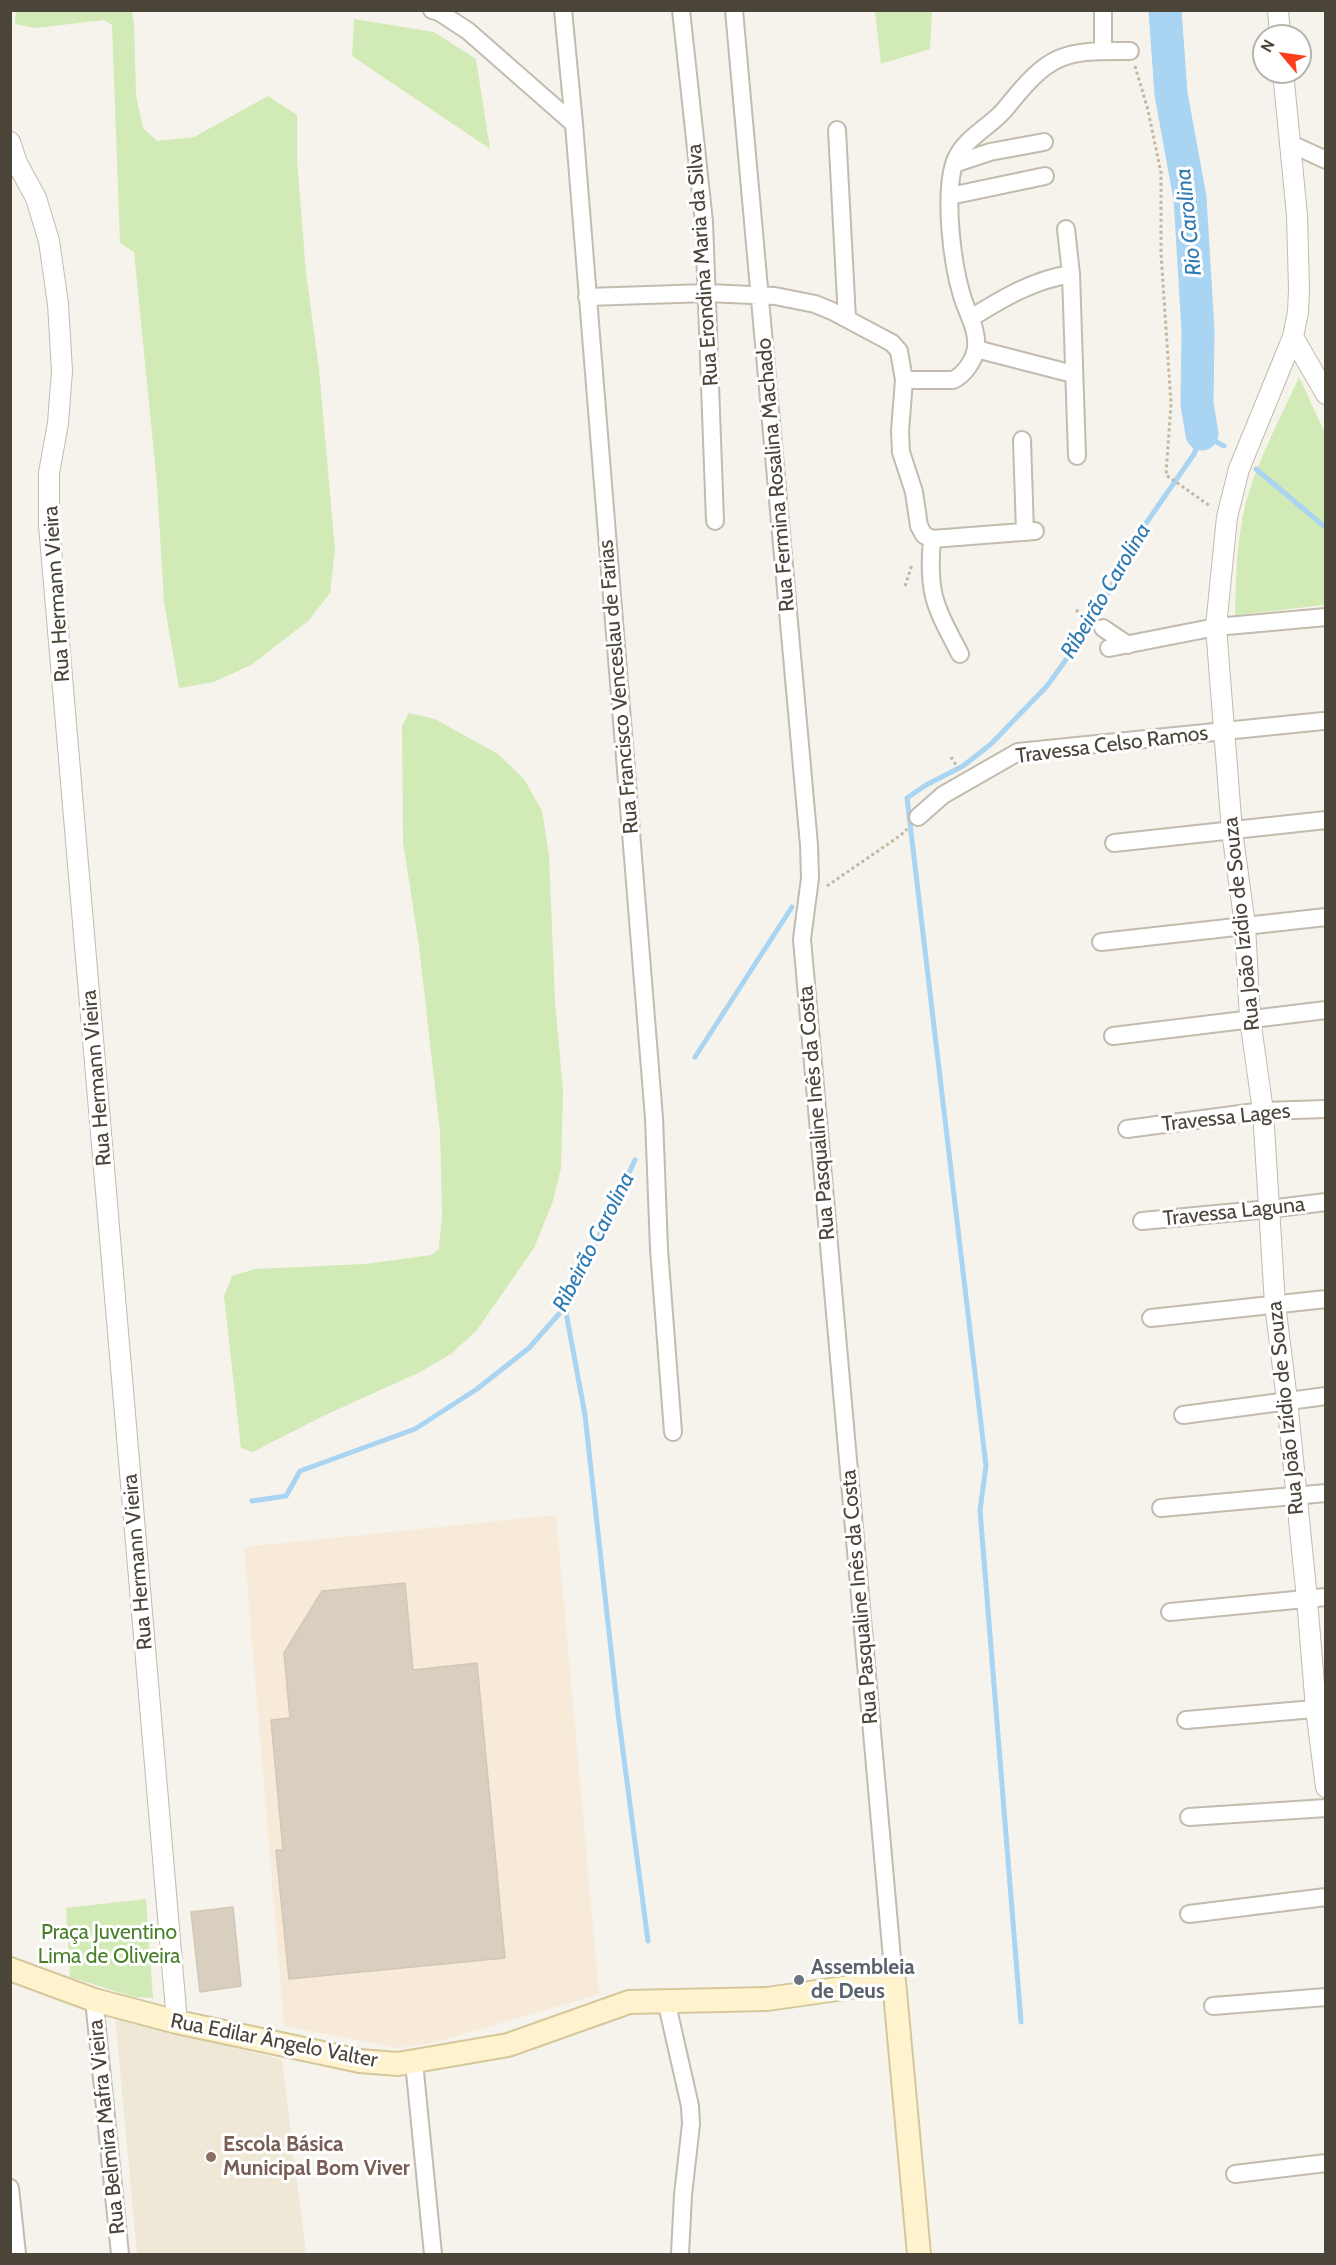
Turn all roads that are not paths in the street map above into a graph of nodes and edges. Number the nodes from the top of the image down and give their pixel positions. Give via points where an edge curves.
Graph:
1 (432, 10) edge
2 (563, 10) edge
3 (681, 10) edge
4 (734, 10) edge
5 (1103, 10) edge
6 (1103, 50) junction
7 (1130, 51) road end
8 (1284, 84) edge
9 (574, 124) junction
10 (837, 130) dead end
11 (10, 142) edge
12 (1044, 142) dead end
13 (1289, 143) junction
14 (1326, 160) edge
15 (954, 164) junction
16 (1045, 177) dead end
17 (950, 196) junction
18 (1066, 229) dead end
19 (1071, 274) junction
20 (707, 293) junction
21 (760, 296) junction
22 (587, 297) junction
23 (847, 318) junction
24 (971, 318) junction
25 (1293, 337) junction
26 (976, 348) junction
27 (1073, 374) junction
28 (904, 380) junction
29 (1326, 394) edge
30 (1022, 440) dead end
31 (1077, 456) dead end
32 (716, 521) dead end
33 (932, 538) junction
34 (1326, 617) edge
35 (1216, 627) junction
36 (1102, 628) dead end
37 (1128, 645) junction
38 (1109, 648) dead end
39 (960, 654) dead end
40 (1323, 721) dead end
41 (1223, 731) junction
42 (918, 817) dead end
43 (1326, 820) edge
44 (1232, 831) junction
45 (1114, 843) dead end
46 (1326, 917) edge
47 (1245, 926) junction
48 (802, 939) joint
49 (1101, 942) dead end
50 (1326, 1010) edge
51 (1250, 1019) junction
52 (1113, 1036) dead end
53 (1326, 1109) edge
54 (1263, 1111) junction
55 (1127, 1129) dead end
56 (1326, 1202) edge
57 (1269, 1209) junction
58 (1142, 1221) dead end
59 (1326, 1299) edge
60 (1275, 1304) junction
61 (1151, 1318) dead end
62 (1326, 1396) edge
63 (1287, 1400) junction
64 (1183, 1415) dead end
65 (673, 1432) dead end
66 (1326, 1493) edge
67 (1296, 1497) junction
68 (1161, 1508) dead end
69 (1316, 1598) edge
70 (1170, 1611) dead end
71 (1321, 1708) edge
72 (1186, 1720) dead end
73 (1326, 1787) edge
74 (1326, 1808) edge
75 (1189, 1817) dead end
76 (1326, 1898) edge
77 (1189, 1914) dead end
78 (10, 1969) edge
79 (894, 1982) junction
80 (1326, 1997) edge
81 (94, 2000) junction
82 (666, 2000) junction
83 (1213, 2006) dead end
84 (177, 2022) junction
85 (414, 2062) junction
86 (1326, 2163) edge
87 (1235, 2174) dead end
88 (10, 2188) edge
89 (17, 2254) edge
90 (120, 2254) edge
91 (433, 2254) edge
92 (680, 2254) edge
93 (919, 2254) edge

1 - 9 street via 468,31
2 - 9 street, Rua Francisco Venceslau de Farias
3 - 20 street, Rua Erondina Maria da Silva via 704,222
4 - 21 street, Rua Fermina Rosalina Machado
5 - 6 street
6 - 7 street
6 - 15 street via 1072,53 1047,64 998,116 975,134
8 - 13 street, Rua João Izídio de Souza
9 - 22 street, Rua Francisco Venceslau de Farias
10 - 23 street
11 - 84 street, Rua Hermann Vieira via 36,198 49,241 58,303 62,371 49,473 49,525
12 - 15 street via 990,152
13 - 14 street
13 - 25 street, Rua João Izídio de Souza via 1297,215 1299,290
15 - 17 street
16 - 17 street
17 - 24 street via 954,264
18 - 19 street
19 - 24 street via 1022,288
19 - 27 street
20 - 21 street
20 - 22 street
20 - 32 street, Rua Erondina Maria da Silva
21 - 23 street via 815,304
21 - 48 street, Rua Fermina Rosalina Machado via 808,845 808,899
22 - 65 street, Rua Francisco Venceslau de Farias via 654,1118
23 - 28 street via 892,343 899,351
24 - 26 street
25 - 29 street
25 - 35 street, Rua João Izídio de Souza via 1239,469 1227,517
26 - 27 street
26 - 28 street via 959,377 935,382
27 - 31 street
28 - 33 street via 901,452 914,492 919,526 924,535
30 - 33 street via 1030,532
33 - 39 street via 932,594
34 - 35 street
35 - 37 street
35 - 41 street, Rua João Izídio de Souza
36 - 37 street
37 - 38 street
40 - 41 street, Travessa Celso Ramos
41 - 42 street, Travessa Celso Ramos via 1018,752 943,795
41 - 44 street, Rua João Izídio de Souza
43 - 44 street
44 - 45 street
44 - 47 street, Rua João Izídio de Souza
46 - 47 street
47 - 49 street
47 - 51 street, Rua João Izídio de Souza
48 - 79 street, Rua Pasqualine Inês da Costa
50 - 51 street
51 - 52 street
51 - 54 street, Rua João Izídio de Souza
53 - 54 street, Travessa Lages
54 - 55 street, Travessa Lages
54 - 57 street, Rua João Izídio de Souza
56 - 57 street, Travessa Laguna
57 - 58 street, Travessa Laguna
57 - 60 street, Rua João Izídio de Souza
59 - 60 street
60 - 61 street
60 - 63 street, Rua João Izídio de Souza
62 - 63 street
63 - 64 street
63 - 67 street, Rua João Izídio de Souza
66 - 67 street
67 - 68 street
67 - 69 street, Rua João Izídio de Souza
69 - 70 street
69 - 71 street, Rua João Izídio de Souza
71 - 72 street
71 - 73 street, Rua João Izídio de Souza
74 - 75 street
76 - 77 street
78 - 81 main road, Rua Edilar Ângelo Valter
79 - 82 main road, Rua Edilar Ângelo Valter via 767,1999
79 - 93 main road, Rua Pasqualine Inês da Costa
80 - 83 street
81 - 84 main road, Rua Edilar Ângelo Valter
81 - 90 street, Rua Belmira Mafra Vieira
82 - 85 main road, Rua Edilar Ângelo Valter via 628,2002 508,2045
82 - 92 street via 688,2087 691,2124
84 - 85 main road, Rua Edilar Ângelo Valter via 360,2061
85 - 91 street
86 - 87 street
88 - 89 street

